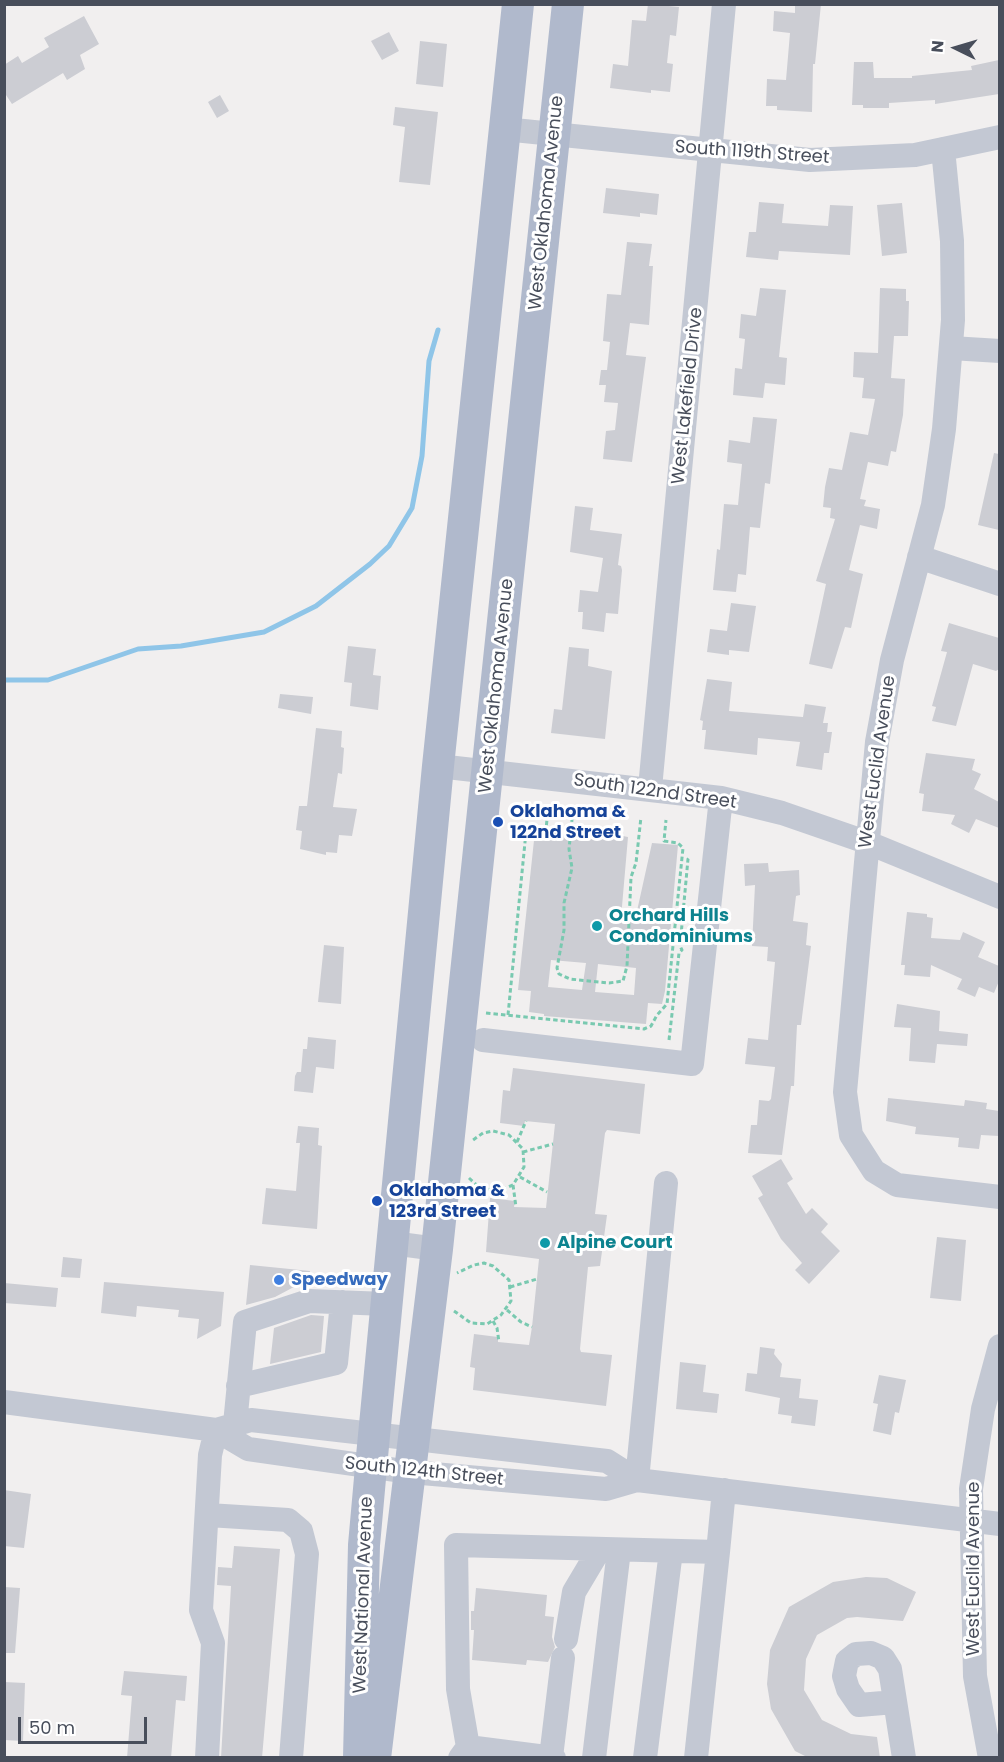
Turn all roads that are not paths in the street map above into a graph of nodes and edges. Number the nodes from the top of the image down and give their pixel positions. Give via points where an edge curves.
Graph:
1 (518, 4) edge
2 (568, 4) edge
3 (724, 4) edge
4 (504, 129) junction
5 (555, 134) junction
6 (999, 137) edge
7 (943, 149) junction
8 (712, 151) junction
9 (951, 348) junction
10 (999, 351) edge
11 (919, 557) junction
12 (999, 584) edge
13 (438, 766) junction
14 (489, 771) junction
15 (650, 788) junction
16 (721, 798) junction
17 (866, 842) junction
18 (999, 897) edge
19 (483, 1040) dead end
20 (666, 1184) dead end
21 (999, 1197) edge
22 (393, 1243) junction
23 (437, 1249) junction
24 (342, 1302) junction
25 (386, 1304) junction
26 (999, 1346) edge
27 (238, 1386) junction
28 (4, 1402) edge
29 (226, 1427) junction
30 (374, 1433) junction
31 (413, 1438) junction
32 (371, 1467) junction
33 (410, 1472) junction
34 (637, 1480) junction
35 (724, 1490) junction
36 (208, 1515) junction
37 (971, 1521) junction
38 (999, 1524) edge
39 (609, 1550) junction
40 (671, 1551) junction
41 (718, 1552) junction
42 (895, 1702) dead end
43 (464, 1752) edge
44 (553, 1757) edge
45 (207, 1758) edge
46 (291, 1758) edge
47 (359, 1758) edge
48 (375, 1758) edge
49 (594, 1758) edge
50 (645, 1758) edge
51 (696, 1758) edge
52 (904, 1758) edge
53 (990, 1758) edge

1 - 4 main road
2 - 5 main road, West Oklahoma Avenue
3 - 8 street, West Lakefield Drive
4 - 5 street, South 119th Street
4 - 13 main road
5 - 8 street, South 119th Street
5 - 14 main road, West Oklahoma Avenue
6 - 7 street, South 119th Street
7 - 8 street, South 119th Street via 915,155 810,160
7 - 9 street, West Euclid Avenue via 952,241
8 - 15 street, West Lakefield Drive
9 - 10 street
9 - 11 street, West Euclid Avenue via 933,505
11 - 12 street
11 - 17 street, West Euclid Avenue via 892,660 877,742
13 - 14 street, South 122nd Street
13 - 22 main road
14 - 15 street, South 122nd Street
14 - 23 main road, West Oklahoma Avenue
15 - 16 street, South 122nd Street
16 - 17 street, South 122nd Street via 782,813
16 - 19 street via 692,1064
17 - 18 street, South 122nd Street
17 - 21 street, West Euclid Avenue via 845,1092 851,1135 874,1171 897,1185
20 - 34 street
22 - 23 street
22 - 25 main road
23 - 31 main road, West Oklahoma Avenue
24 - 25 street
24 - 27 street via 336,1362
24 - 27 street via 309,1302 246,1322
25 - 30 main road
26 - 37 street, West Euclid Avenue via 983,1409 971,1489
27 - 29 street
28 - 29 street, South 124th Street
29 - 30 street, South 124th Street via 251,1420
29 - 32 street, South 124th Street via 248,1449
29 - 36 street via 210,1455
30 - 31 street, South 124th Street
30 - 32 main road, West National Avenue
31 - 33 main road, West National Avenue
31 - 34 street, South 124th Street via 607,1461
32 - 33 street, South 124th Street
32 - 47 main road, West National Avenue via 364,1545
33 - 34 street, South 124th Street via 606,1489
33 - 48 main road, West National Avenue
34 - 35 street, South 124th Street
35 - 37 street, South 124th Street
35 - 41 street
36 - 45 street via 201,1610 213,1643
36 - 46 street via 288,1520 301,1531 308,1554
37 - 38 street, South 124th Street
37 - 53 street, West Euclid Avenue via 975,1676
39 - 40 street
39 - 43 street via 456,1545 458,1689
39 - 44 street via 574,1592
39 - 49 street
40 - 41 street
40 - 50 street
41 - 51 street
42 - 52 street
43 - 44 street

